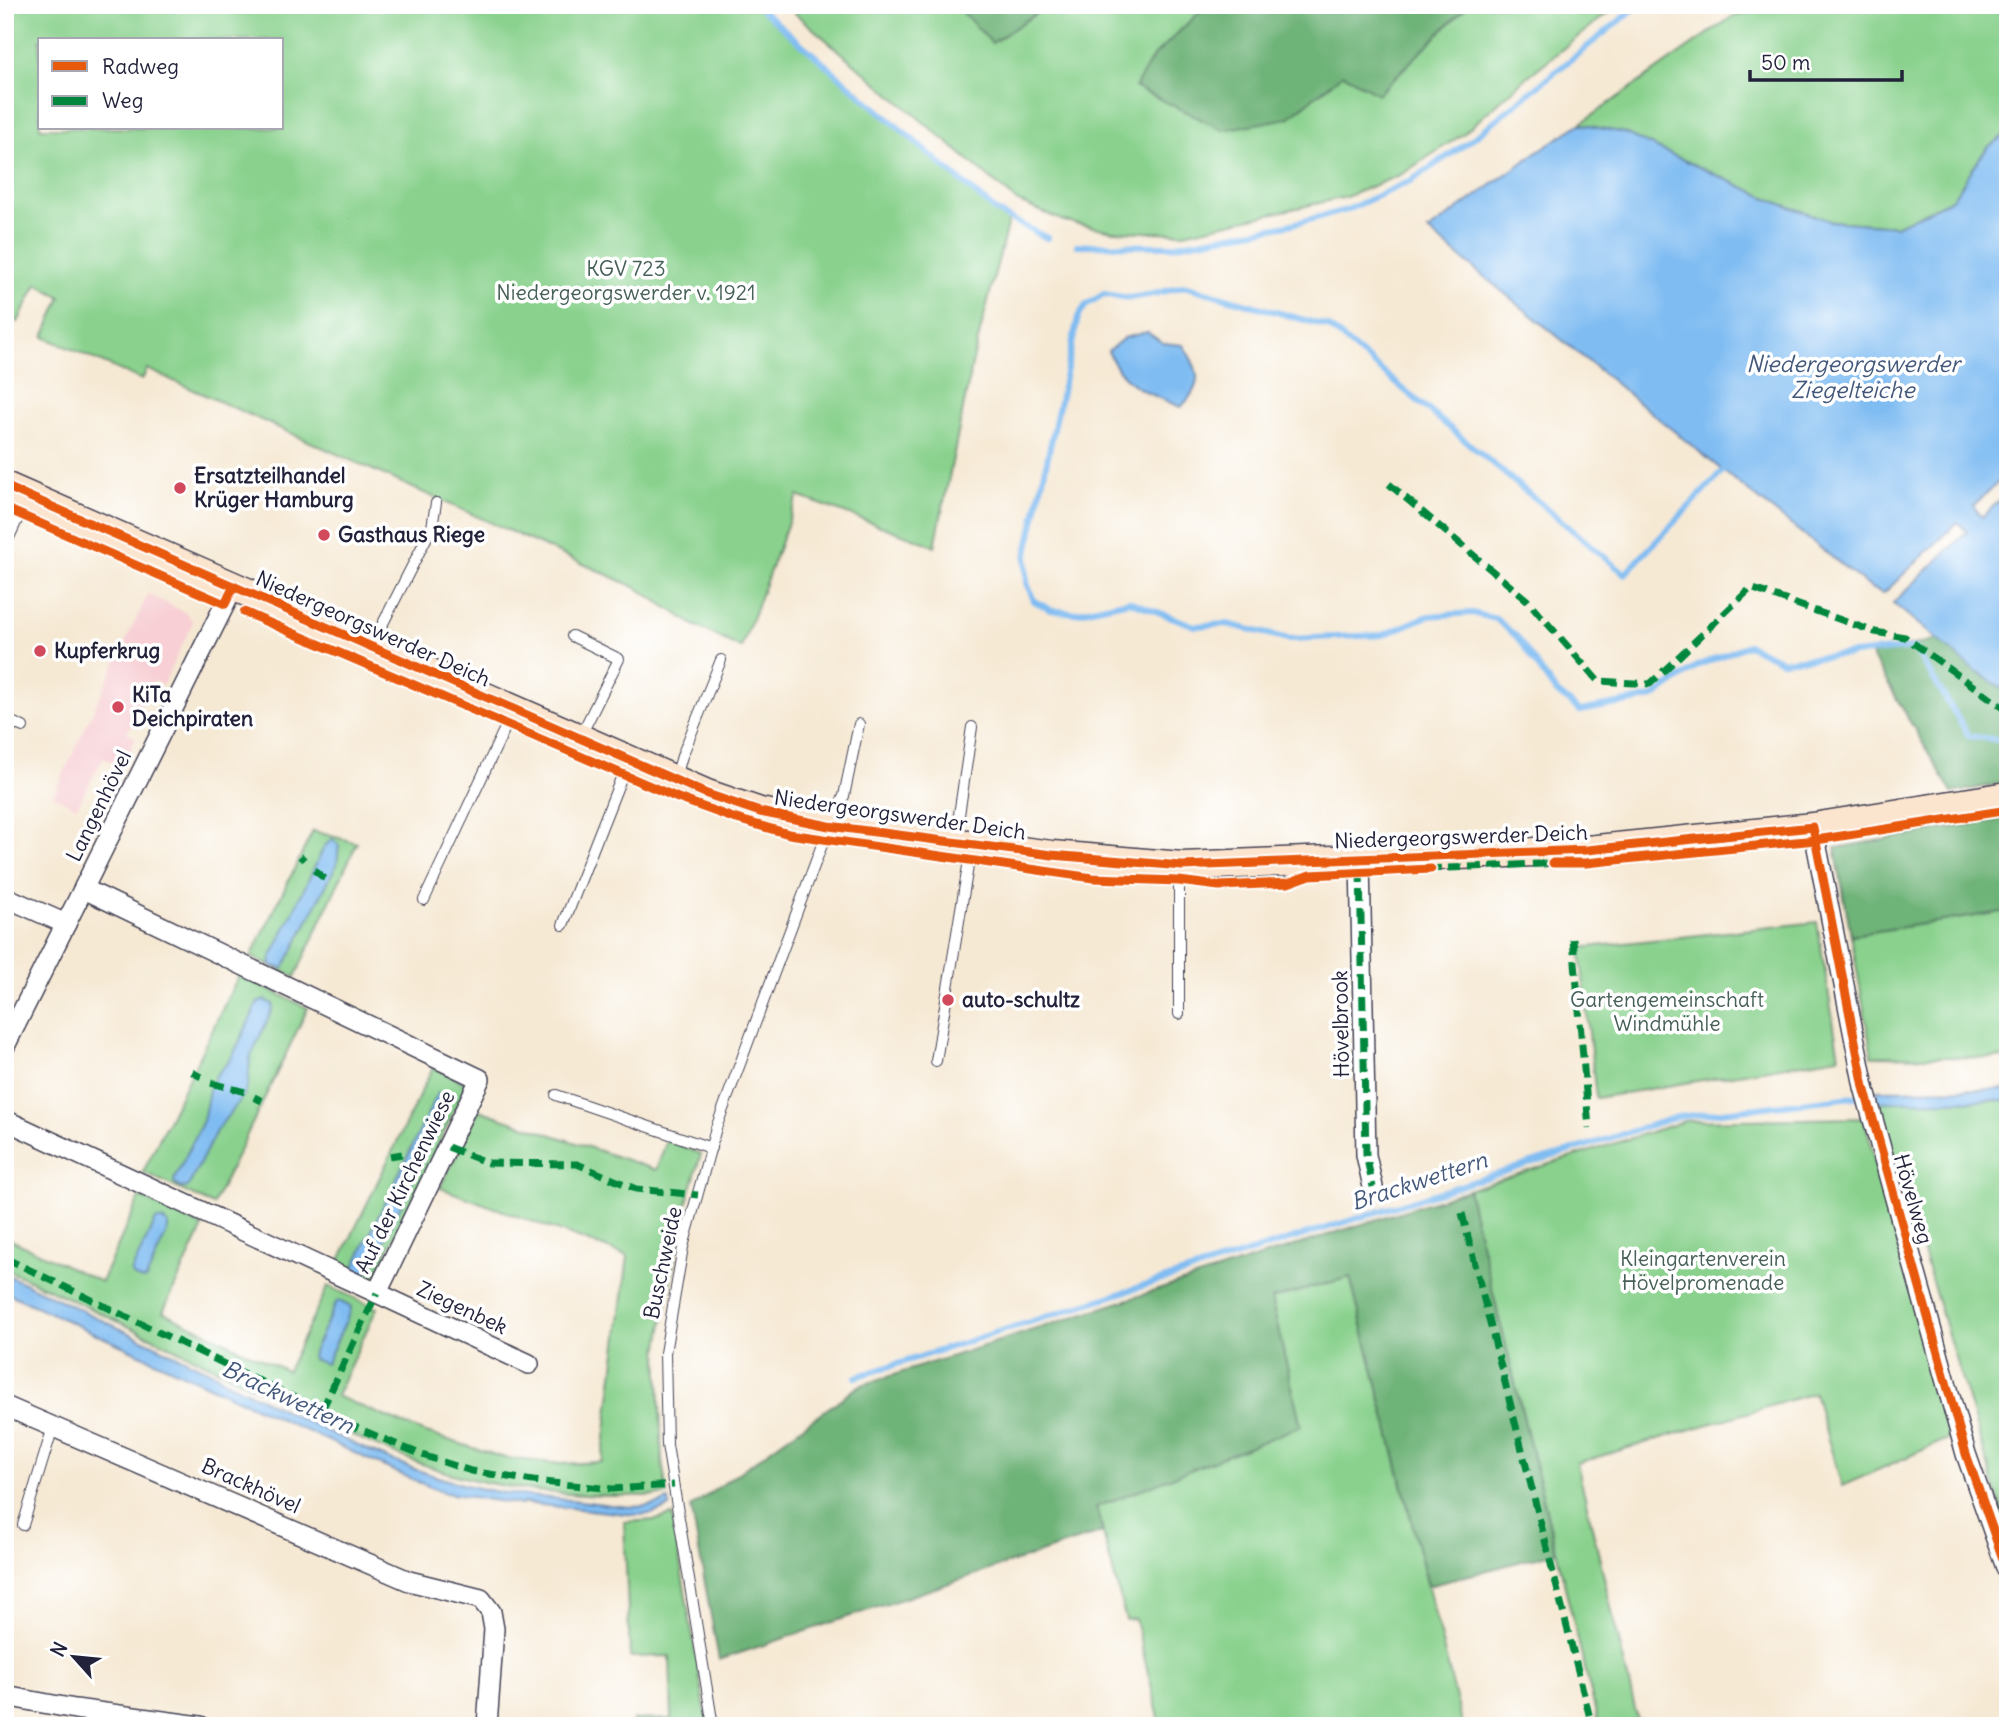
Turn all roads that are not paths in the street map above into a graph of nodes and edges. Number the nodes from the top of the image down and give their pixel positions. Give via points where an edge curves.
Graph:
1 (17, 491) edge
2 (436, 503) dead end
3 (5, 546) edge
4 (234, 586) junction
5 (572, 636) dead end
6 (372, 647) junction
7 (721, 660) dead end
8 (514, 710) junction
9 (5, 719) edge
10 (859, 724) dead end
11 (23, 727) dead end
12 (972, 727) dead end
13 (578, 739) junction
14 (628, 760) junction
15 (675, 780) junction
16 (2008, 796) edge
17 (829, 827) junction
18 (1813, 827) junction
19 (963, 843) junction
20 (1360, 860) junction
21 (1179, 865) junction
22 (83, 889) junction
23 (5, 897) edge
24 (424, 900) dead end
25 (66, 924) junction
26 (564, 925) dead end
27 (1180, 1014) dead end
28 (5, 1046) edge
29 (936, 1061) dead end
30 (556, 1094) dead end
31 (5, 1120) edge
32 (711, 1148) junction
33 (1373, 1187) dead end
34 (377, 1293) junction
35 (528, 1364) dead end
36 (5, 1406) edge
37 (53, 1427) junction
38 (23, 1525) dead end
39 (2008, 1573) edge
40 (5, 1696) edge
41 (200, 1726) edge
42 (487, 1726) edge
43 (713, 1726) edge

1 - 3 lane
1 - 4 street, Niedergeorgswerder Deich
2 - 6 lane via 432,527
4 - 6 street, Niedergeorgswerder Deich
4 - 22 street, Langenhövel
5 - 13 lane via 619,659
6 - 8 street, Niedergeorgswerder Deich
7 - 15 lane
8 - 13 street, Niedergeorgswerder Deich
8 - 24 lane
9 - 11 lane
10 - 17 lane, Buschweide via 844,796
12 - 19 lane
13 - 14 street, Niedergeorgswerder Deich
14 - 15 street, Niedergeorgswerder Deich
14 - 26 lane
15 - 17 street, Niedergeorgswerder Deich via 760,812
16 - 18 street, Niedergeorgswerder Deich
17 - 19 street, Niedergeorgswerder Deich
17 - 32 lane, Buschweide
18 - 20 street, Niedergeorgswerder Deich via 1587,850
18 - 39 street, Hövelweg via 1864,1087 1966,1454
19 - 21 street, Niedergeorgswerder Deich
19 - 29 lane
20 - 21 street, Niedergeorgswerder Deich
20 - 33 street, Hövelbrook via 1366,1155
21 - 27 lane
22 - 25 street, Langenhövel
22 - 34 street, Auf der Kirchenwiese via 480,1079
23 - 25 street
25 - 28 street, Langenhövel
30 - 32 lane
31 - 34 street, Auf der Kirchenwiese
32 - 43 lane, Buschweide via 683,1247 665,1353 667,1445
34 - 35 street, Ziegenbek
36 - 37 street, Brackhövel
37 - 38 lane
37 - 42 street, Brackhövel via 409,1581 481,1599 491,1612 494,1629
40 - 41 street

